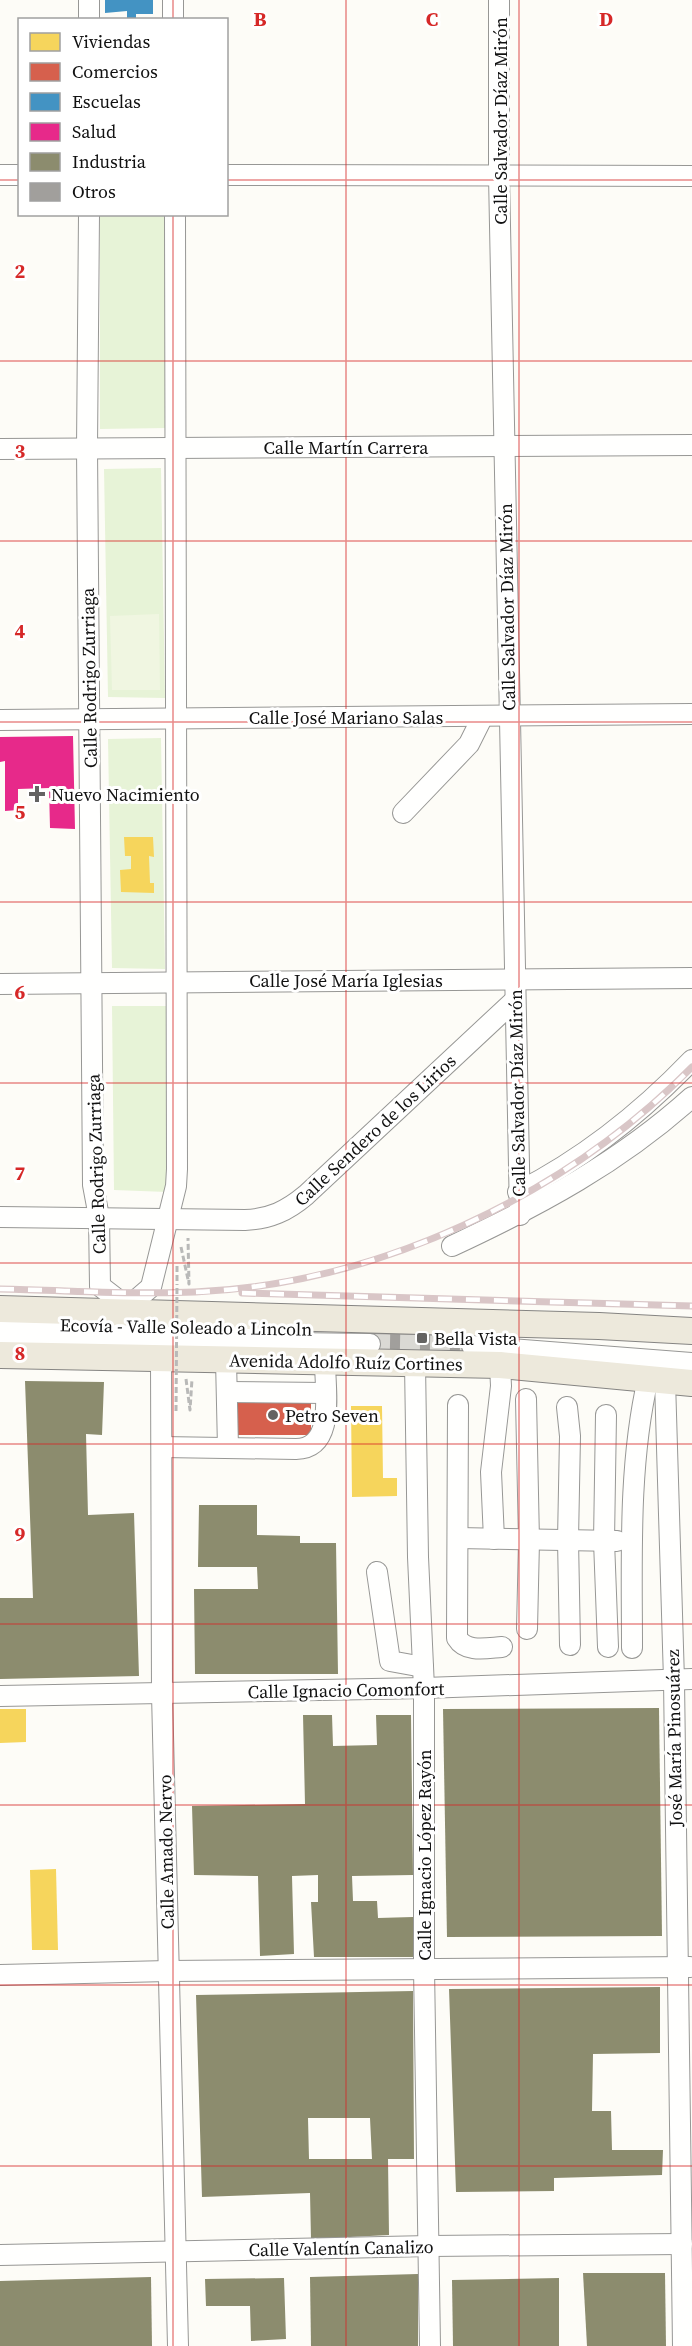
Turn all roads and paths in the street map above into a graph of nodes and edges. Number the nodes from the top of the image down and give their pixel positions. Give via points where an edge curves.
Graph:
1 (89, 0) edge
2 (173, 0) edge
3 (499, 0) edge
4 (89, 18) edge
5 (173, 18) edge
6 (0, 175) edge
7 (18, 175) edge
8 (228, 175) edge
9 (499, 176) junction
10 (692, 176) edge
11 (89, 216) edge
12 (175, 216) edge
13 (692, 445) edge
14 (175, 447) junction
15 (504, 447) junction
16 (87, 448) junction
17 (0, 449) edge
18 (692, 714) edge
19 (483, 716) junction
20 (509, 716) junction
21 (176, 718) junction
22 (0, 720) edge
23 (90, 720) junction
24 (403, 813) dead end
25 (692, 978) edge
26 (515, 979) junction
27 (178, 981) junction
28 (91, 983) junction
29 (0, 984) edge
30 (515, 1000) junction
31 (692, 1060) edge
32 (692, 1097) edge
33 (518, 1192) junction
34 (520, 1215) junction
35 (0, 1217) edge
36 (99, 1217) junction
37 (168, 1217) junction
38 (188, 1219) junction
39 (452, 1245) dead end
40 (177, 1252) dead end
41 (177, 1263) dead end
42 (0, 1310) edge
43 (0, 1324) edge
44 (143, 1329) junction
45 (692, 1331) edge
46 (371, 1337) tunnel mouth
47 (0, 1339) edge
48 (692, 1353) edge
49 (0, 1355) edge
50 (193, 1359) junction
51 (226, 1360) junction
52 (325, 1362) junction
53 (692, 1363) edge
54 (415, 1364) junction
55 (500, 1365) junction
56 (656, 1380) junction
57 (692, 1383) edge
58 (227, 1392) junction
59 (325, 1393) junction
60 (526, 1399) dead end
61 (458, 1405) dead end
62 (567, 1407) dead end
63 (606, 1415) dead end
64 (162, 1447) junction
65 (228, 1448) junction
66 (458, 1538) junction
67 (494, 1539) junction
68 (568, 1540) junction
69 (529, 1541) junction
70 (604, 1541) junction
71 (632, 1541) junction
72 (377, 1572) dead end
73 (527, 1629) dead end
74 (570, 1645) dead end
75 (502, 1647) dead end
76 (608, 1647) dead end
77 (632, 1648) dead end
78 (423, 1668) junction
79 (683, 1680) edge
80 (424, 1688) junction
81 (162, 1694) junction
82 (0, 1696) edge
83 (685, 1967) edge
84 (424, 1968) junction
85 (168, 1971) junction
86 (0, 1975) edge
87 (686, 2108) edge
88 (682, 2244) junction
89 (429, 2246) junction
90 (176, 2253) junction
91 (0, 2255) edge
92 (178, 2346) edge
93 (430, 2346) edge
94 (683, 2346) edge

1 - 4 street
2 - 5 street
3 - 9 street, Calle Salvador Díaz Mirón
6 - 7 street
8 - 9 street
9 - 10 street
9 - 15 street, Calle Salvador Díaz Mirón
11 - 16 street, Calle Rodrigo Zurriaga
12 - 14 street
13 - 15 street, Calle Martín Carrera
14 - 15 street, Calle Martín Carrera
14 - 16 street, Calle Martín Carrera
14 - 21 street
15 - 20 street, Calle Salvador Díaz Mirón
16 - 17 street, Calle Martín Carrera
16 - 23 street, Calle Rodrigo Zurriaga
18 - 20 street, Calle José Mariano Salas
19 - 20 street, Calle José Mariano Salas
19 - 21 street, Calle José Mariano Salas
19 - 24 street via 469,744
20 - 26 street, Calle Salvador Díaz Mirón
21 - 23 street, Calle José Mariano Salas
21 - 27 street
22 - 23 street, Calle José Mariano Salas
23 - 28 street, Calle Rodrigo Zurriaga
25 - 26 street, Calle José María Iglesias
26 - 27 street, Calle José María Iglesias
26 - 30 street, Calle Salvador Díaz Mirón
27 - 28 street, Calle José María Iglesias
27 - 37 street via 177,1169
28 - 29 street, Calle José María Iglesias
28 - 36 street, Calle Rodrigo Zurriaga via 93,1173
30 - 33 street, Calle Salvador Díaz Mirón
30 - 38 street, Calle Sendero de los Lirios via 291,1208 259,1219
31 - 33 street via 603,1138
32 - 34 street via 626,1152
33 - 34 street, Calle Salvador Díaz Mirón
34 - 39 street
35 - 36 street, Calle Sendero de los Lirios
36 - 37 street, Calle Sendero de los Lirios
36 - 44 street, Calle Rodrigo Zurriaga via 100,1286
37 - 38 street, Calle Sendero de los Lirios
37 - 44 street
38 - 40 path via 189,1284 178,1240
41 - 50 path, bridge via 176,1411 185,1372 190,1410
42 - 44 main road, Avenida Adolfo Ruíz Cortines
43 - 44 street, Ecovía - Valle Soleado a Lincoln
44 - 45 main road, Avenida Adolfo Ruíz Cortines via 598,1326
44 - 46 street, Ecovía - Valle Soleado a Lincoln
44 - 47 street
44 - 49 main road, Avenida Adolfo Ruíz Cortines
44 - 50 main road, Avenida Adolfo Ruíz Cortines
44 - 64 street, Calle Amado Nervo
48 - 53 street via 472,1339
50 - 51 main road, Avenida Adolfo Ruíz Cortines
51 - 52 main road, Avenida Adolfo Ruíz Cortines
51 - 58 street
52 - 54 main road, Avenida Adolfo Ruíz Cortines
52 - 59 street
54 - 55 main road, Avenida Adolfo Ruíz Cortines
54 - 78 street, Calle Ignacio López Rayón
55 - 56 main road, Avenida Adolfo Ruíz Cortines
55 - 67 street via 491,1472
56 - 57 main road, Avenida Adolfo Ruíz Cortines
56 - 71 street via 641,1407
56 - 79 street, José María Pinosuárez
58 - 59 street
58 - 65 street
59 - 65 street via 323,1431 313,1446
60 - 69 street
61 - 66 street
62 - 68 street
63 - 70 street
64 - 65 street
64 - 81 street, Calle Amado Nervo
66 - 67 street
66 - 75 street via 457,1638 471,1648
67 - 69 street
68 - 69 street
68 - 70 street
68 - 74 street
69 - 73 street
70 - 71 street
70 - 76 street
71 - 77 street
72 - 78 street via 390,1661
78 - 80 street, Calle Ignacio López Rayón
79 - 80 street, Calle Ignacio Comonfort
79 - 83 street, José María Pinosuárez
80 - 81 street, Calle Ignacio Comonfort
80 - 84 street, Calle Ignacio López Rayón
81 - 82 street, Calle Ignacio Comonfort
81 - 85 street, Calle Amado Nervo
83 - 84 street
83 - 87 street, José María Pinosuárez
84 - 85 street
84 - 89 street, Calle Ignacio López Rayón
85 - 86 street
85 - 90 street, Calle Amado Nervo
87 - 88 street, José María Pinosuárez
88 - 89 street, Calle Valentín Canalizo
88 - 94 street, José María Pinosuárez
89 - 90 street, Calle Valentín Canalizo
89 - 93 street, Calle Ignacio López Rayón
90 - 91 street, Calle Valentín Canalizo
90 - 92 street, Calle Amado Nervo

